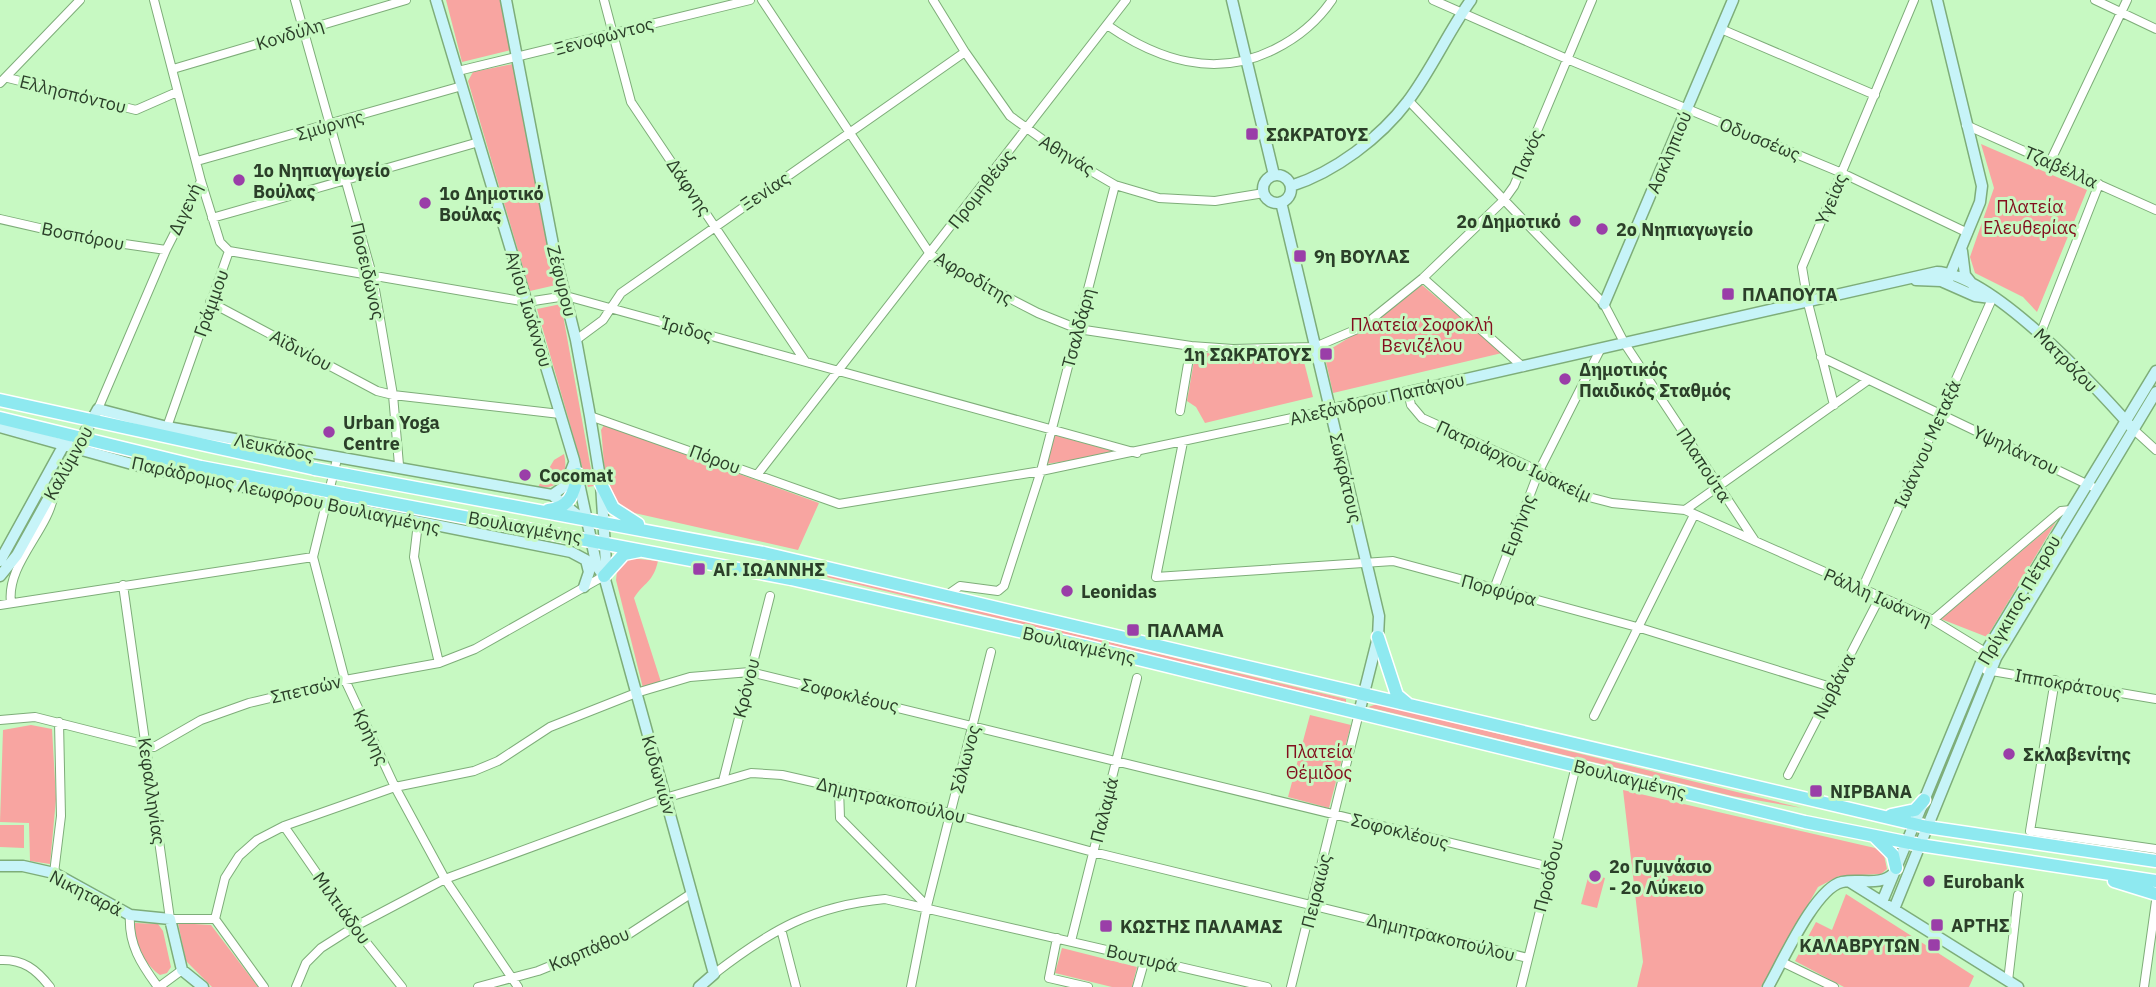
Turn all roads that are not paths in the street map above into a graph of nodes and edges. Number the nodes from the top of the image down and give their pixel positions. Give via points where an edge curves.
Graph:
1 (80, 0) edge
2 (154, 0) edge
3 (295, 0) edge
4 (406, 0) edge
5 (436, 0) edge
6 (506, 0) edge
7 (604, 0) edge
8 (750, 0) edge
9 (762, 0) edge
10 (933, 0) edge
11 (1126, 0) edge
12 (1232, 0) edge
13 (1332, 0) edge
14 (1433, 0) edge
15 (1471, 0) edge
16 (1592, 0) edge
17 (1733, 0) edge
18 (1914, 0) edge
19 (1937, 0) edge
20 (2095, 0) edge
21 (2127, 0) edge
22 (1462, 12) junction
23 (2121, 13) junction
24 (1107, 25) junction
25 (1721, 29) junction
26 (2156, 29) edge
27 (303, 30) junction
28 (612, 33) junction
29 (965, 52) junction
30 (518, 59) junction
31 (1567, 59) junction
32 (1247, 61) junction
33 (173, 69) junction
34 (458, 71) junction
35 (8, 78) junction
36 (0, 83) edge
37 (462, 86) junction
38 (177, 92) junction
39 (1875, 95) junction
40 (1408, 100) junction
41 (1687, 109) junction
42 (330, 125) junction
43 (1966, 125) junction
44 (1026, 130) junction
45 (849, 134) junction
46 (479, 142) junction
47 (197, 161) junction
48 (2050, 162) junction
49 (1842, 173) junction
50 (1274, 175) junction
51 (345, 180) junction
52 (201, 181) junction
53 (2099, 184) junction
54 (1115, 185) junction
55 (1291, 186) junction
56 (1264, 193) junction
57 (1504, 200) junction
58 (1280, 202) junction
59 (2156, 209) edge
60 (212, 218) junction
61 (0, 219) edge
62 (715, 225) junction
63 (1968, 233) junction
64 (1962, 248) junction
65 (166, 250) junction
66 (229, 251) junction
67 (930, 254) junction
68 (373, 278) junction
69 (1423, 278) junction
70 (1948, 278) junction
71 (1973, 285) junction
72 (566, 296) junction
73 (1992, 299) junction
74 (210, 302) junction
75 (527, 302) junction
76 (1808, 303) junction
77 (1604, 304) junction
78 (610, 308) junction
79 (1078, 329) junction
80 (2040, 335) junction
81 (576, 340) junction
82 (1625, 344) junction
83 (1191, 346) junction
84 (1315, 347) junction
85 (1600, 349) junction
86 (1821, 357) junction
87 (805, 362) junction
88 (1523, 367) junction
89 (840, 371) junction
90 (2156, 371) edge
91 (1867, 381) junction
92 (2156, 391) edge
93 (1408, 392) junction
94 (0, 393) edge
95 (393, 396) junction
96 (0, 400) edge
97 (1834, 405) junction
98 (31, 407) junction
99 (1330, 410) junction
100 (1180, 411) dead end
101 (95, 414) junction
102 (560, 414) junction
103 (1941, 414) junction
104 (590, 416) junction
105 (0, 418) edge
106 (2130, 425) junction
107 (167, 427) junction
108 (0, 428) edge
109 (1052, 429) junction
110 (73, 442) junction
111 (1183, 442) junction
112 (2156, 450) edge
113 (1137, 453) junction
114 (337, 459) junction
115 (574, 460) junction
116 (399, 466) junction
117 (1041, 471) junction
118 (1539, 471) junction
119 (578, 474) junction
120 (757, 475) junction
121 (601, 484) junction
122 (2092, 486) junction
123 (1718, 487) junction
124 (54, 488) junction
125 (552, 495) junction
126 (839, 504) joint
127 (326, 505) junction
128 (564, 505) junction
129 (531, 508) junction
130 (1685, 510) junction
131 (2071, 510) junction
132 (1694, 515) junction
133 (583, 518) junction
134 (602, 521) junction
135 (418, 523) junction
136 (655, 531) junction
137 (597, 540) junction
138 (1756, 543) junction
139 (664, 552) junction
140 (313, 557) junction
141 (0, 561) edge
142 (1366, 561) junction
143 (0, 576) edge
144 (604, 576) junction
145 (123, 585) junction
146 (584, 587) junction
147 (1494, 589) junction
148 (1862, 589) junction
149 (947, 595) junction
150 (770, 596) dead end
151 (1880, 597) junction
152 (11, 603) junction
153 (0, 605) edge
154 (1933, 620) junction
155 (1637, 627) junction
156 (1378, 637) junction
157 (991, 652) dead end
158 (1991, 656) junction
159 (439, 663) junction
160 (1985, 669) junction
161 (750, 672) junction
162 (1137, 678) dead end
163 (345, 680) junction
164 (2054, 680) junction
165 (1834, 688) junction
166 (636, 692) junction
167 (1363, 696) junction
168 (2156, 699) edge
169 (1413, 707) junction
170 (1359, 713) junction
171 (1594, 716) dead end
172 (0, 720) edge
173 (59, 722) junction
174 (974, 724) junction
175 (145, 747) junction
176 (1116, 761) junction
177 (1576, 766) junction
178 (1788, 775) dead end
179 (723, 781) junction
180 (395, 787) junction
181 (839, 788) junction
182 (665, 798) junction
183 (1924, 800) junction
184 (950, 813) junction
185 (1334, 815) junction
186 (1880, 816) junction
187 (284, 826) junction
188 (1921, 826) junction
189 (1874, 836) junction
190 (1913, 844) junction
191 (2156, 849) edge
192 (1093, 852) junction
193 (2156, 861) edge
194 (0, 866) edge
195 (1550, 867) junction
196 (2076, 870) junction
197 (1895, 871) junction
198 (54, 873) junction
199 (445, 879) junction
200 (2156, 881) edge
201 (1850, 882) junction
202 (692, 893) junction
203 (2156, 894) edge
204 (2018, 895) dead end
205 (2156, 901) edge
206 (1882, 902) junction
207 (927, 906) junction
208 (1312, 906) junction
209 (1894, 909) junction
210 (130, 915) junction
211 (170, 919) junction
212 (215, 919) junction
213 (354, 927) junction
214 (780, 929) junction
215 (1057, 938) junction
216 (1071, 941) junction
217 (1145, 958) junction
218 (1528, 958) junction
219 (0, 960) edge
220 (1782, 962) junction
221 (183, 970) junction
222 (714, 974) junction
223 (508, 977) junction
224 (2013, 984) edge
225 (50, 987) edge
226 (158, 987) edge
227 (203, 987) edge
228 (264, 987) edge
229 (296, 987) edge
230 (402, 987) edge
231 (478, 987) edge
232 (518, 987) edge
233 (699, 987) edge
234 (796, 987) edge
235 (911, 987) edge
236 (1088, 987) edge
237 (1136, 987) edge
238 (1266, 987) edge
239 (1291, 987) edge
240 (1521, 987) edge
241 (1768, 987) edge
242 (1834, 987) edge
243 (2144, 987) edge

1 - 35 street
2 - 33 street, Διγενή
3 - 27 street, Ποσειδώνος
4 - 27 street, Κονδύλη
5 - 34 street, Αγίου Ιωάννου
6 - 30 street, Ζέφυρου
7 - 28 street, Δάφνης
8 - 28 street, Ξενοφώντος
9 - 45 street, Αφροδίτης
10 - 29 street, Αθηνάς
11 - 24 street, Προμηθέως
12 - 32 street
13 - 32 street via 1302,33
14 - 22 street, Οδυσσέως
15 - 22 street
16 - 31 street, Πανός
17 - 25 street, Ασκληπιού
18 - 39 street, Υγείας
19 - 43 street
20 - 23 street
21 - 23 street
22 - 31 street, Οδυσσέως
22 - 40 street
23 - 26 street
23 - 48 street
24 - 32 street via 1141,46 1189,64 1214,67
24 - 44 street, Προμηθέως
25 - 39 street
25 - 41 street, Ασκληπιού
27 - 33 street, Κονδύλη
27 - 42 street, Ποσειδώνος
28 - 30 street, Ξενοφώντος
28 - 62 street, Δάφνης via 631,102
29 - 44 street, Αθηνάς via 999,103
29 - 45 street, Ξενίας
30 - 34 street, Ξενοφώντος
30 - 72 street, Ζέφυρου
31 - 41 street, Οδυσσέως
31 - 57 street, Πανός
32 - 50 street
33 - 38 street, Διγενή
34 - 37 street, Αγίου Ιωάννου
35 - 36 street
35 - 38 street, Ελλησπόντου via 136,110
37 - 42 street, Σμύρνης
37 - 46 street, Αγίου Ιωάννου
38 - 47 street, Διγενή
39 - 49 street, Υγείας
40 - 55 street via 1358,150
40 - 57 street, Πλαπούτα
41 - 49 street, Οδυσσέως
41 - 77 street, Ασκληπιού
42 - 47 street, Σμύρνης
42 - 51 street, Ποσειδώνος
43 - 48 street, Τζαβέλλα
43 - 63 street via 1982,186
44 - 54 street, Αθηνάς
44 - 67 street, Προμηθέως
45 - 62 street, Ξενίας
45 - 67 street, Αφροδίτης
46 - 51 street
46 - 75 street, Αγίου Ιωάννου
47 - 52 street, Διγενή
48 - 53 street, Τζαβέλλα
49 - 63 street, Οδυσσέως
49 - 76 street, Υγείας via 1802,267
50 - 55 street via 1286,178
50 - 56 street via 1265,182
51 - 60 street
51 - 68 street, Ποσειδώνος
52 - 60 street, Γράμμου
52 - 65 street, Διγενή
53 - 59 street, Τζαβέλλα
53 - 80 street
54 - 56 street, Αθηνάς via 1158,198 1195,201
54 - 79 street, Τσαλδάρη
55 - 58 street via 1290,194
56 - 58 street via 1270,201
57 - 69 street, Πανός
57 - 77 street, Πλαπούτα
58 - 84 street, Σωκράτους
60 - 66 street, Γράμμου via 220,242
61 - 65 street, Βοσπόρου
62 - 78 street, Ξενίας via 621,293
62 - 87 street, Δάφνης
63 - 64 street
64 - 70 street
64 - 71 street via 1965,275
65 - 101 street, Διγενή
66 - 68 street, Ίριδος
66 - 74 street, Γράμμου
67 - 79 street, Αφροδίτης via 1038,313
67 - 89 street, Προμηθέως
68 - 75 street, Ίριδος
68 - 95 street, Ποσειδώνος
69 - 84 street, Πανός via 1362,327
69 - 88 street
70 - 71 street, Ματρόζου
70 - 73 street, Ματρόζου via 1975,296
70 - 76 street, Αλεξάνδρου Παπάγου via 1930,273
71 - 73 street, Ματρόζου
72 - 75 street, Ίριδος
72 - 78 street, Ίριδος
72 - 81 street, Ζέφυρου
73 - 80 street, Ματρόζου via 2015,311
73 - 103 street, Ιωάννου Μεταξά
74 - 95 street, Αϊδινίου
74 - 107 street, Γράμμου
75 - 102 street, Αγίου Ιωάννου
76 - 82 street, Αλεξάνδρου Παπάγου
76 - 86 street, Υγείας
77 - 82 street, Πλαπούτα
78 - 81 street, Ξενίας via 603,320
78 - 87 street, Ίριδος
79 - 83 street, Αφροδίτης
79 - 109 street, Τσαλδάρη
80 - 106 street, Ματρόζου
81 - 104 street, Ζέφυρου
82 - 85 street, Αλεξάνδρου Παπάγου
82 - 123 street, Πλαπούτα
83 - 84 street, Αφροδίτης
83 - 100 street
84 - 99 street, Σωκράτους
85 - 88 street, Αλεξάνδρου Παπάγου
85 - 118 street, Ειρήνης
86 - 91 street, Υψηλάντου
86 - 97 street, Υγείας
87 - 89 street, Ίριδος
88 - 93 street, Αλεξάνδρου Παπάγου
89 - 109 street, Ίριδος
89 - 120 street, Προμηθέως
90 - 106 street, Πρίγκιπος Πέτρου
91 - 97 street
91 - 103 street, Υψηλάντου
92 - 106 street, Πρίγκιπος Πέτρου
93 - 99 street, Αλεξάνδρου Παπάγου
93 - 118 street, Πατριάρχου Ιωακείμ via 1410,405 1422,418
94 - 98 street
95 - 102 street, Αϊδινίου
95 - 116 street, Ποσειδώνος
96 - 98 main road, Βουλιαγμένης
97 - 123 street
98 - 101 main road, Βουλιαγμένης
99 - 111 street, Αλεξάνδρου Παπάγου
99 - 142 street, Σωκράτους
101 - 107 street, Λευκάδος
101 - 110 street, Καλύμνου
101 - 129 main road, Βουλιαγμένης, bridge via 315,469
102 - 115 street, Αγίου Ιωάννου
103 - 122 street, Υψηλάντου
103 - 148 street, Ιωάννου Μεταξά
104 - 120 street, Πόρου
104 - 121 street, Ζέφυρου
105 - 110 main road, Βουλιαγμένης
106 - 112 street
106 - 122 street, Πρίγκιπος Πέτρου
107 - 114 street, Λευκάδος
108 - 110 street, Παράδρομος Λεωφόρου Βουλιαγμένης
109 - 113 street, Ίριδος
109 - 117 street, Τσαλδάρη
110 - 124 street, Καλύμνου
110 - 127 street, Παράδρομος Λεωφόρου Βουλιαγμένης via 139,466
110 - 137 main road, Βουλιαγμένης, bridge
110 - 141 street, Καλύμνου
111 - 113 street, Αλεξάνδρου Παπάγου
111 - 142 street, Πορφύρα via 1156,577
113 - 117 street, Αλεξάνδρου Παπάγου
114 - 116 street, Λευκάδος
114 - 127 street, Κρήνης
115 - 119 street, Αγίου Ιωάννου
115 - 125 street via 565,486
116 - 125 street, Λευκάδος
117 - 126 street, Αλεξάνδρου Παπάγου
117 - 149 street via 1004,586 998,591 960,586
118 - 130 street, Πατριάρχου Ιωακείμ via 1581,495
118 - 147 street, Ειρήνης
119 - 128 main road via 575,491
119 - 133 street, Αγίου Ιωάννου
120 - 126 street, Πόρου
121 - 134 street, Ζέφυρου
121 - 136 main road via 619,513
122 - 131 street, Πρίγκιπος Πέτρου
122 - 158 street, Πρίγκιπος Πέτρου
123 - 130 street
123 - 138 street, Πλαπούτα
124 - 143 street, Καλύμνου via 17,555
124 - 152 street via 51,512 14,576
125 - 128 street, Λευκάδος
127 - 135 street, Παράδρομος Λεωφόρου Βουλιαγμένης
127 - 140 street, Κρήνης
128 - 129 main road via 551,510
128 - 133 street, Λευκάδος
129 - 133 main road, Βουλιαγμένης
130 - 132 street, Πατριάρχου Ιωακείμ
131 - 154 street via 2061,511
131 - 158 street, Πρίγκιπος Πέτρου
132 - 138 street, Πατριάρχου Ιωακείμ
132 - 155 street
133 - 134 main road, Βουλιαγμένης
133 - 137 street, Αγίου Ιωάννου
134 - 136 main road, Βουλιαγμένης
134 - 137 street, Κυδωνιών
135 - 146 street, Παράδρομος Λεωφόρου Βουλιαγμένης via 580,554 589,572
135 - 159 street via 414,557
136 - 149 main road, Βουλιαγμένης
137 - 139 main road, Βουλιαγμένης
137 - 144 street, Κυδωνιών via 606,564
138 - 148 street, Ράλλη Ιωάννη
139 - 144 main road via 624,554
139 - 170 main road, Βουλιαγμένης
140 - 145 street
140 - 163 street, Κρήνης
142 - 147 street, Πορφύρα via 1393,561
142 - 156 street, Σωκράτους via 1379,616
144 - 146 street, Σπετσών
144 - 166 street, Κυδωνιών
145 - 152 street
145 - 175 street, Κεφαλληνίας
146 - 159 street, Σπετσών via 475,649
147 - 155 street, Πορφύρα
148 - 151 street, Ράλλη Ιωάννη
149 - 167 main road, Βουλιαγμένης
150 - 161 street, Κρόνου
151 - 154 street, Ράλλη Ιωάννη
151 - 165 street, Νιρβάνα
152 - 153 street
154 - 158 street, Ράλλη Ιωάννη
155 - 165 street, Πορφύρα
155 - 171 street
156 - 167 street, Σωκράτους
156 - 169 main road via 1397,695
157 - 174 street, Σόλωνος
158 - 160 street, Πρίγκιπος Πέτρου
159 - 163 street, Σπετσών
160 - 164 street, Ιπποκράτους
160 - 183 street, Πρίγκιπος Πέτρου
160 - 188 street, Πρίγκιπος Πέτρου
161 - 166 street, Σοφοκλέους via 690,677
161 - 174 street, Σοφοκλέους
161 - 179 street, Κρόνου
162 - 176 street, Παλαμά
163 - 175 street, Σπετσών via 249,703 201,720 154,747
163 - 180 street, Κρήνης
164 - 168 street, Ιπποκράτους
164 - 191 street via 2031,831
165 - 178 street, Νιρβάνα
166 - 180 street, Σοφοκλέους via 550,727 474,771
166 - 182 street, Κυδωνιών
167 - 169 main road, Βουλιαγμένης
167 - 170 street, Σωκράτους
169 - 186 main road, Βουλιαγμένης
170 - 177 main road, Βουλιαγμένης
170 - 185 street, Πειραιώς
172 - 173 street via 35,717
173 - 175 street
173 - 198 street via 61,816
174 - 176 street, Σοφοκλέους
174 - 184 street, Σόλωνος
175 - 211 street, Κεφαλληνίας
176 - 185 street, Σοφοκλέους
176 - 192 street, Παλαμά
177 - 189 main road, Βουλιαγμένης
177 - 195 street, Προόδου
179 - 181 street, Δημητρακοπούλου via 751,773
179 - 182 street, Δημητρακοπούλου
180 - 187 street, Σοφοκλέους
180 - 199 street, Κρήνης
181 - 184 street, Δημητρακοπούλου
181 - 207 street via 840,818
182 - 199 street, Δημητρακοπούλου
182 - 202 street, Κυδωνιών
183 - 186 main road via 1915,810
183 - 188 street, Πρίγκιπος Πέτρου
184 - 192 street, Δημητρακοπούλου
184 - 207 street, Σόλωνος
185 - 195 street, Σοφοκλέους
185 - 208 street, Πειραιώς
186 - 188 main road, Βουλιαγμένης
187 - 212 street, Σοφοκλέους via 239,856 225,878
187 - 213 street, Μιλτιάδου
188 - 190 street, Πρίγκιπος Πέτρου
188 - 193 main road, Βουλιαγμένης
189 - 190 main road, Βουλιαγμένης
189 - 197 main road via 1893,855
190 - 196 main road, Βουλιαγμένης
190 - 197 street
190 - 209 street
192 - 208 street, Δημητρακοπούλου
192 - 216 street, Παλαμά
194 - 198 street, Νικηταρά
195 - 218 street, Προόδου
196 - 200 main road, Βουλιαγμένης
196 - 203 main road
197 - 201 street via 1884,880
197 - 206 street
198 - 210 street, Νικηταρά
199 - 213 street, Δημητρακοπούλου
199 - 223 street, Κρήνης
201 - 206 street
201 - 220 street via 1841,882 1822,894
202 - 222 street, Κυδωνιών
202 - 223 street, Καρπάθου via 629,934 538,971
204 - 224 street
205 - 243 street
206 - 209 street
207 - 214 street, Βουτυρά via 885,899 848,903
207 - 215 street, Βουτυρά
207 - 235 street, Σόλωνος
208 - 218 street, Δημητρακοπούλου
208 - 239 street, Πειραιώς
209 - 224 street
210 - 211 street, Νικηταρά
210 - 226 street via 135,953
211 - 212 street, Νικηταρά
211 - 221 street, Κεφαλληνίας
212 - 228 street
213 - 229 street, Δημητρακοπούλου via 306,963
213 - 230 street, Μιλτιάδου
214 - 222 street, Βουτυρά via 762,937
214 - 234 street
215 - 216 street, Βουτυρά
215 - 236 street via 1049,978
216 - 217 street, Βουτυρά
217 - 237 street
217 - 238 street, Βουτυρά
218 - 240 street, Προόδου
219 - 225 street via 29,965
220 - 241 street
220 - 242 street
221 - 226 street
221 - 227 street
222 - 233 street
223 - 231 street, Καρπάθου
223 - 232 street, Κρήνης

